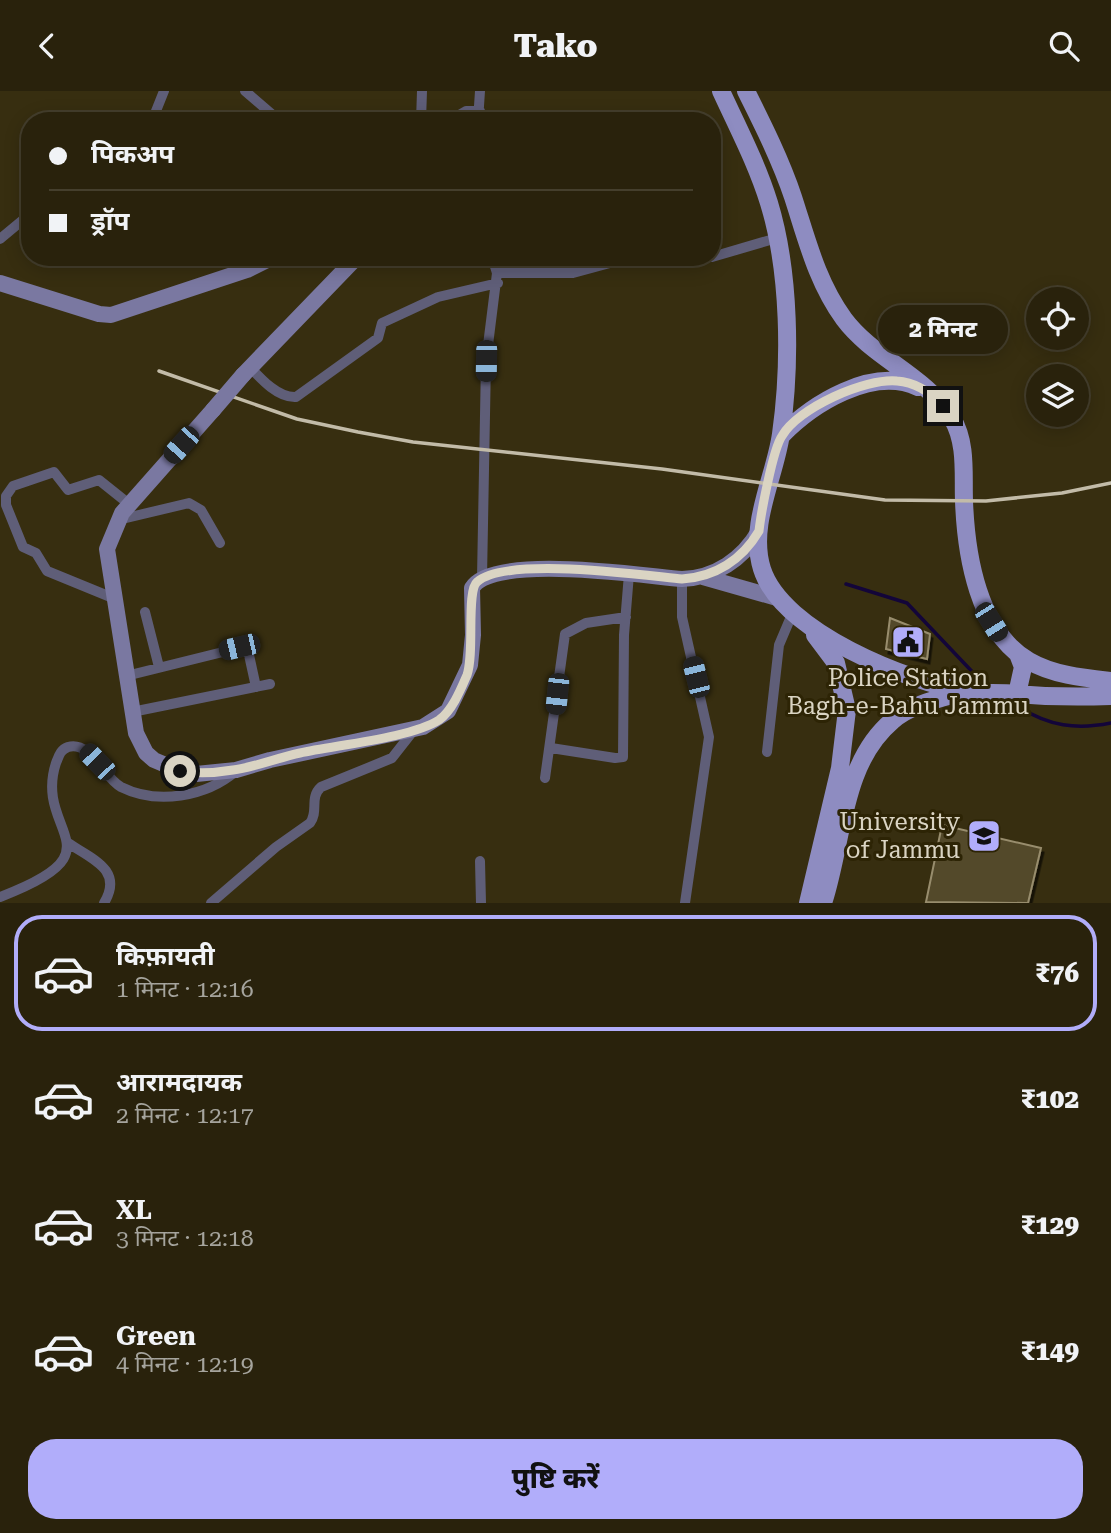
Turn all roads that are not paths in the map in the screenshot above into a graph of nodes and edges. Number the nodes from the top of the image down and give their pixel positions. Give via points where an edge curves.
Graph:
1 (164, 91) edge
2 (244, 91) edge
3 (422, 91) edge
4 (480, 91) edge
5 (721, 91) edge
6 (746, 91) edge
7 (156, 112) edge
8 (269, 112) edge
9 (421, 112) edge
10 (479, 112) edge
11 (21, 222) edge
12 (777, 238) junction
13 (0, 239) edge
14 (721, 254) edge
15 (255, 266) edge
16 (348, 266) edge
17 (495, 266) edge
18 (599, 266) edge
19 (498, 278) junction
20 (0, 283) edge
21 (247, 371) junction
22 (926, 391) junction
23 (781, 436) junction
24 (129, 504) junction
25 (118, 520) junction
26 (759, 531) junction
27 (220, 543) dead end
28 (629, 574) junction
29 (703, 577) junction
30 (482, 578) junction
31 (682, 579) junction
32 (113, 598) junction
33 (777, 598) junction
34 (145, 612) dead end
35 (626, 617) junction
36 (800, 618) junction
37 (1018, 654) junction
38 (159, 667) junction
39 (126, 676) junction
40 (1111, 681) edge
41 (270, 684) dead end
42 (256, 687) junction
43 (966, 691) junction
44 (1017, 694) junction
45 (1111, 696) edge
46 (132, 712) junction
47 (414, 730) junction
48 (551, 748) junction
49 (767, 752) dead end
50 (236, 770) junction
51 (545, 778) dead end
52 (68, 843) junction
53 (480, 861) dead end
54 (0, 897) edge
55 (104, 903) edge
56 (211, 903) edge
57 (481, 903) edge
58 (685, 903) edge
59 (808, 903) edge
60 (823, 903) edge

1 - 7 street
2 - 8 street
3 - 9 street
4 - 10 street
5 - 12 main road via 762,184
6 - 22 main road via 833,302 855,332
11 - 13 street
12 - 14 street
12 - 23 main road via 787,347
15 - 20 main road via 111,315
16 - 21 main road
17 - 19 street
18 - 19 street via 573,273
19 - 21 street via 438,297 382,323 378,338 296,397 286,396
19 - 30 street via 486,361
21 - 24 main road, bridge
22 - 23 main road via 897,381 863,385 809,412
22 - 37 main road via 943,406 958,432 967,529 978,586 991,622
23 - 26 main road
24 - 25 main road
24 - 32 street via 99,480 68,489 54,472 13,486 6,496 23,547 36,554 44,568
25 - 27 street via 190,503 201,510
25 - 32 main road via 107,549
26 - 29 main road via 732,562
26 - 33 main road via 762,569
28 - 30 main road via 525,569
28 - 31 main road
28 - 35 street
29 - 31 main road
29 - 33 main road
30 - 47 main road via 470,596 473,642 466,676 448,711
31 - 58 street via 682,617 709,737
32 - 39 main road
33 - 36 main road
34 - 38 street
35 - 48 street via 586,623 565,634
35 - 48 street via 623,757
36 - 43 main road via 851,651
36 - 49 street via 779,645
36 - 59 main road via 836,663 847,710 840,768
37 - 40 main road via 1060,672
37 - 44 main road via 1023,667
38 - 39 street
38 - 42 street via 243,647
39 - 46 main road
41 - 42 street
42 - 46 street
43 - 44 main road
43 - 60 main road via 927,702 893,719 863,756
44 - 45 main road via 1037,698
46 - 50 main road via 143,747 162,764 196,774
47 - 50 main road
47 - 56 street via 391,758 321,787 310,823
48 - 51 street
50 - 52 street via 222,783 193,794 162,797 119,786 86,751 65,748 50,791
52 - 54 street via 56,868
52 - 55 street via 107,871 112,887
53 - 57 street

